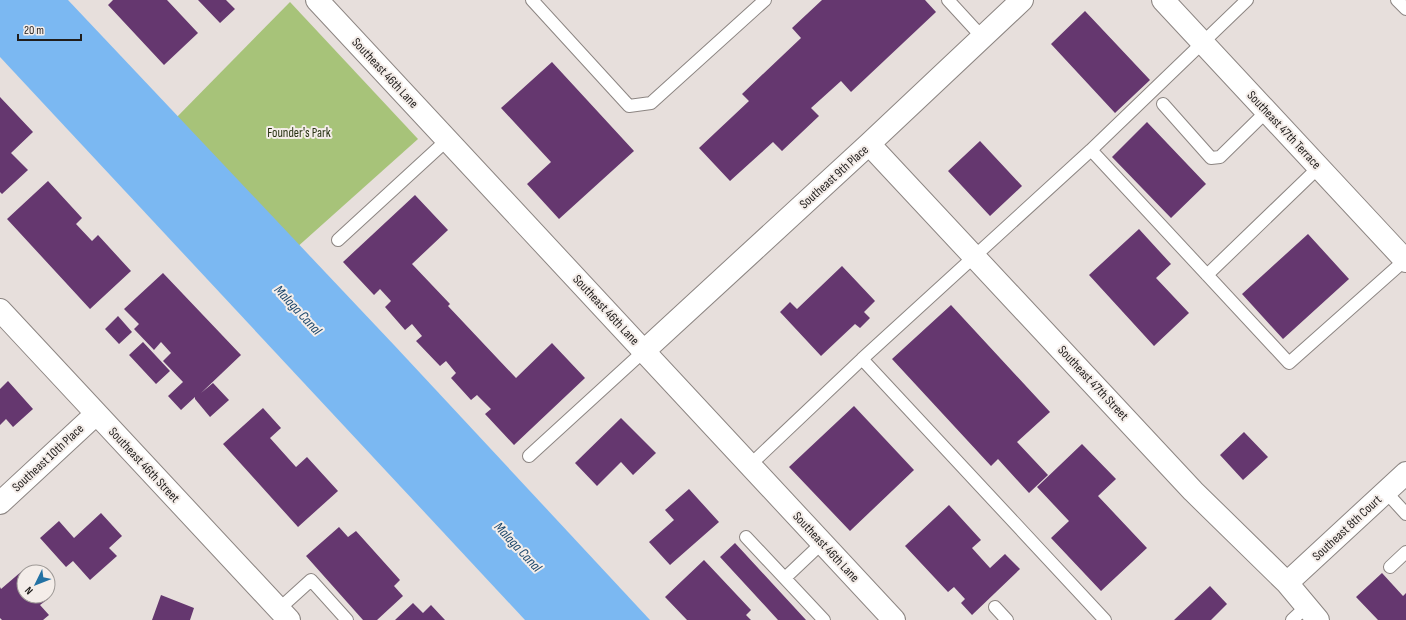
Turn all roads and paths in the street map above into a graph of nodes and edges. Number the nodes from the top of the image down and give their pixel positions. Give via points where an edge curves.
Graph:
1 (532, 0) edge
2 (765, 0) edge
3 (948, 0) edge
4 (1022, 0) edge
5 (1163, 0) edge
6 (1247, 0) edge
7 (1397, 0) edge
8 (328, 4) edge
9 (1406, 9) edge
10 (982, 37) junction
11 (1203, 43) junction
12 (1163, 104) dead end
13 (1267, 111) junction
14 (447, 140) junction
15 (869, 144) junction
16 (1091, 150) junction
17 (1319, 167) junction
18 (338, 240) dead end
19 (974, 257) junction
20 (1405, 260) edge
21 (1207, 275) junction
22 (0, 310) edge
23 (644, 351) junction
24 (862, 359) junction
25 (96, 414) junction
26 (529, 456) dead end
27 (749, 466) junction
28 (1406, 473) edge
29 (1386, 492) junction
30 (0, 503) edge
31 (1406, 514) edge
32 (746, 537) dead end
33 (822, 543) junction
34 (1406, 552) edge
35 (1390, 567) dead end
36 (785, 578) junction
37 (1287, 584) junction
38 (995, 607) dead end
39 (284, 615) edge
40 (1305, 616) edge
41 (347, 620) edge
42 (824, 620) edge
43 (894, 620) edge
44 (1007, 620) edge
45 (1105, 620) edge

1 - 2 lane via 629,106 651,103
3 - 10 lane
4 - 10 street, Southeast 9th Place
5 - 11 street, Southeast 47th Terrace
6 - 11 lane
7 - 9 lane
8 - 14 street, Southeast 46th Lane
10 - 15 street, Southeast 9th Place
11 - 13 street, Southeast 47th Terrace
11 - 16 lane
12 - 13 lane via 1211,158 1220,157
13 - 17 street, Southeast 47th Terrace
14 - 18 lane
14 - 23 street, Southeast 46th Lane
15 - 19 street, Southeast 47th Street
15 - 23 street, Southeast 9th Place
16 - 19 lane
16 - 21 lane
17 - 20 street, Southeast 47th Terrace
17 - 21 lane
19 - 24 lane
19 - 37 street, Southeast 47th Street via 1193,491
20 - 21 lane via 1289,363
22 - 25 street, Southeast 46th Street
23 - 26 lane
23 - 27 street, Southeast 46th Lane
24 - 27 lane
24 - 45 lane
25 - 30 street, Southeast 10th Place
25 - 39 street, Southeast 46th Street
27 - 33 street, Southeast 46th Lane
28 - 29 street, Southeast 8th Court
29 - 31 lane
29 - 37 street, Southeast 8th Court
32 - 36 lane
33 - 36 lane
33 - 43 street, Southeast 46th Lane
34 - 35 lane
36 - 42 lane
37 - 40 street, Southeast 47th Street
38 - 44 lane
39 - 41 lane via 311,580

